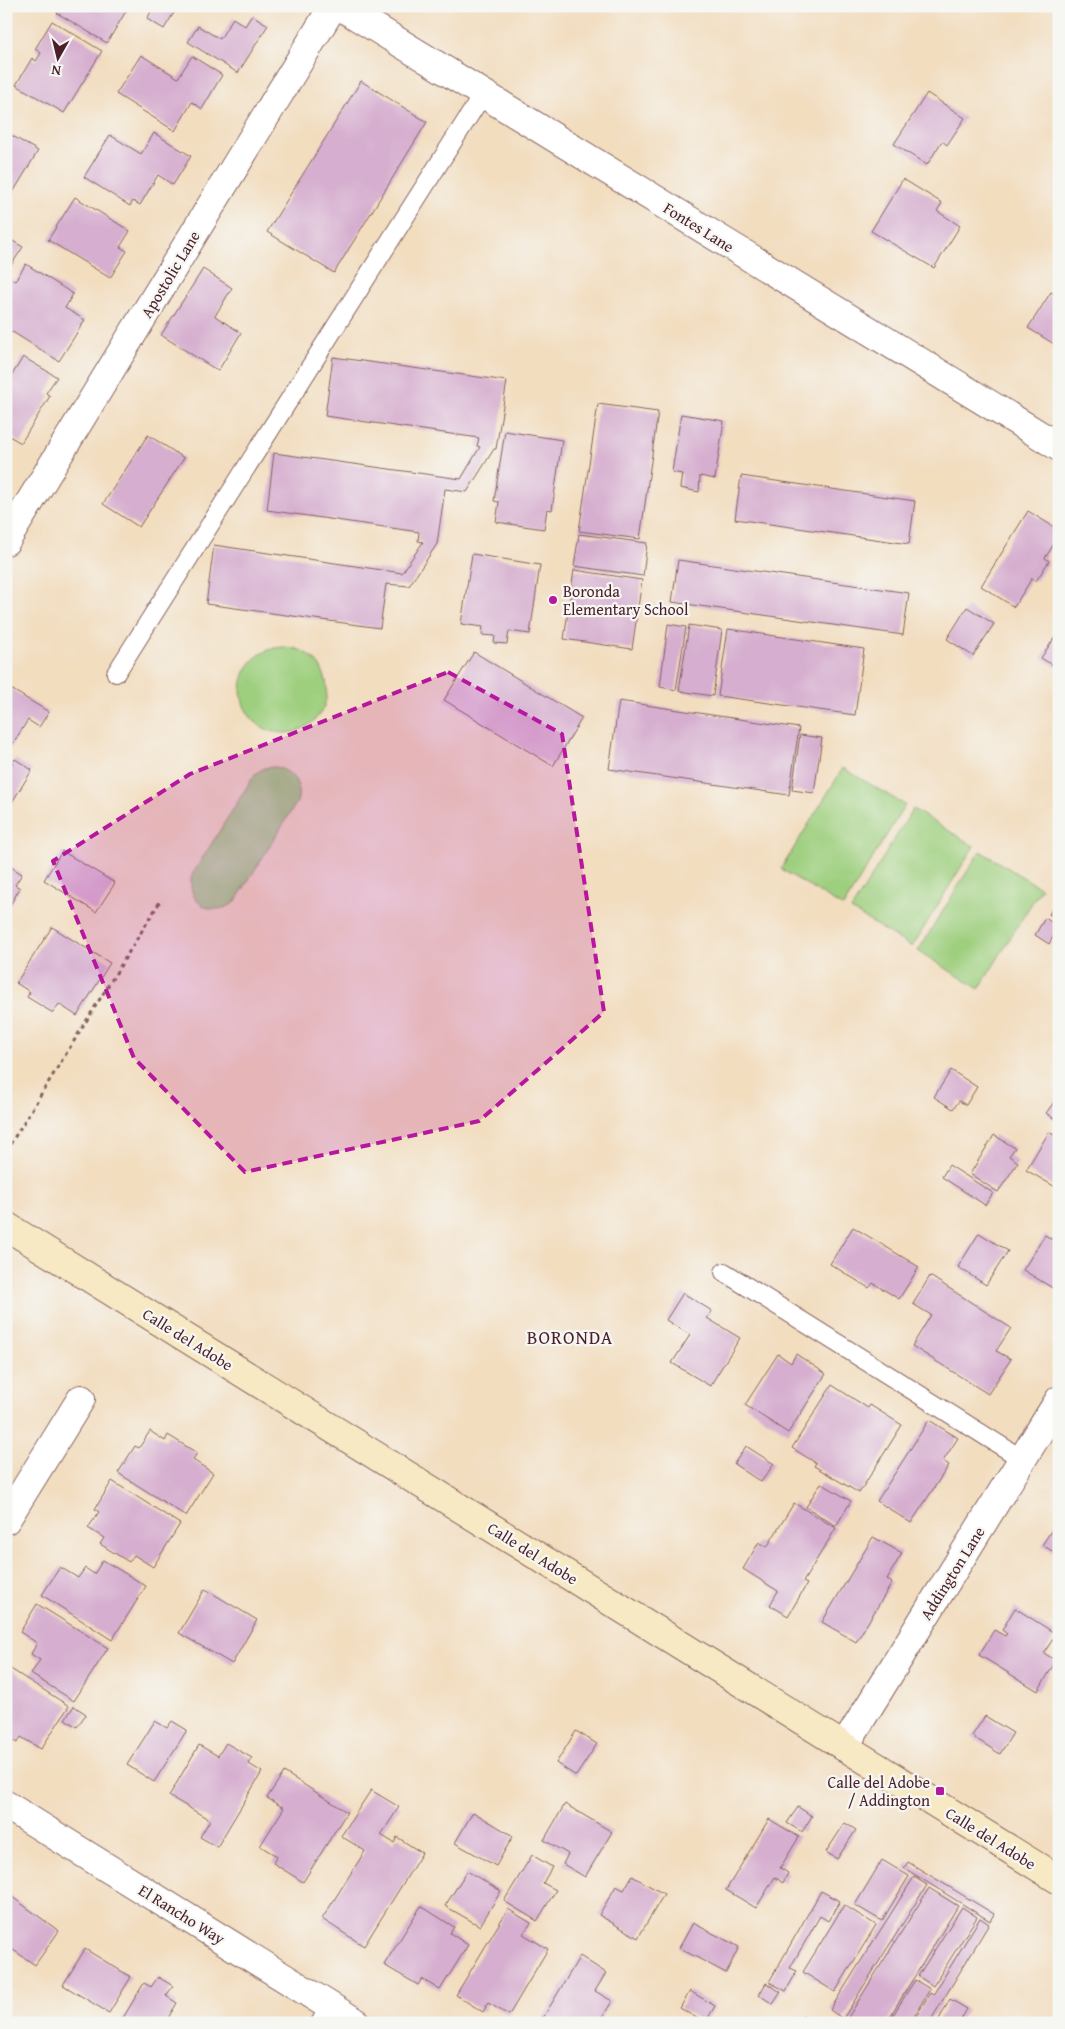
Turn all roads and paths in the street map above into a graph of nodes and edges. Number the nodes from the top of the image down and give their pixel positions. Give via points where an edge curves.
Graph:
1 (333, 6) edge
2 (340, 6) edge
3 (483, 94) junction
4 (1059, 447) edge
5 (6, 541) edge
6 (116, 673) dead end
7 (161, 900) dead end
8 (6, 1151) edge
9 (6, 1226) edge
10 (724, 1272) dead end
11 (81, 1398) dead end
12 (1059, 1400) edge
13 (1022, 1459) junction
14 (6, 1520) edge
15 (844, 1747) junction
16 (6, 1806) edge
17 (1059, 1880) edge
18 (325, 2014) edge
19 (357, 2023) edge

1 - 5 street, Apostolic Lane
2 - 3 street, Fontes Lane
3 - 4 street, Fontes Lane
3 - 6 lane
7 - 8 path
9 - 15 street, Calle del Adobe
10 - 13 lane
11 - 14 street
12 - 13 street, Addington Lane
13 - 15 street, Addington Lane
15 - 17 street, Calle del Adobe
16 - 18 street, El Rancho Way
18 - 19 street, El Rancho Way

